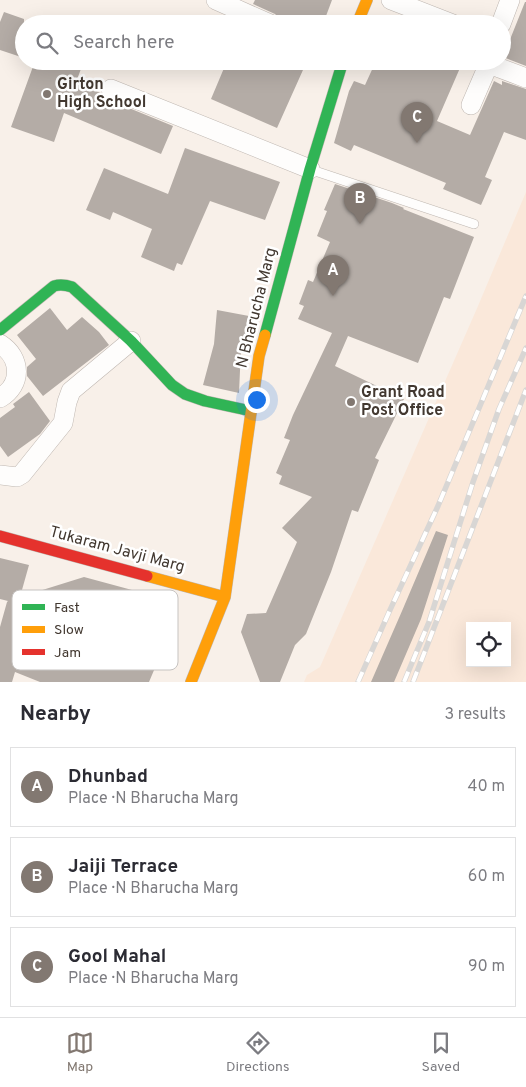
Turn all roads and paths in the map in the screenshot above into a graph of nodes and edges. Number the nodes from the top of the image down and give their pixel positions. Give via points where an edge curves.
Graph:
1 (216, 0) edge
2 (366, 0) edge
3 (391, 0) edge
4 (510, 0) edge
5 (250, 15) edge
6 (361, 15) edge
7 (430, 15) edge
8 (504, 15) edge
9 (340, 70) edge
10 (486, 70) edge
11 (508, 70) edge
12 (526, 78) edge
13 (111, 89) dead end
14 (471, 105) dead end
15 (310, 169) junction
16 (474, 224) dead end
17 (0, 330) edge
18 (131, 341) junction
19 (0, 344) edge
20 (0, 398) edge
21 (251, 411) junction
22 (0, 475) edge
23 (0, 536) edge
24 (224, 597) junction
25 (191, 682) edge

1 - 5 street
2 - 6 street
3 - 7 street
4 - 8 street
9 - 15 street, N Bharucha Marg
10 - 14 street
11 - 12 street
13 - 15 street
15 - 16 lane
15 - 21 street, N Bharucha Marg via 259,356
17 - 18 street via 60,284 72,286
18 - 21 street via 172,385 185,394 205,402
18 - 22 street via 71,391 63,424 22,474 16,477
19 - 20 street via 14,359 17,372 14,384
21 - 24 street, N Bharucha Marg
23 - 24 street, Tukaram Javji Marg
24 - 25 street, N Bharucha Marg

